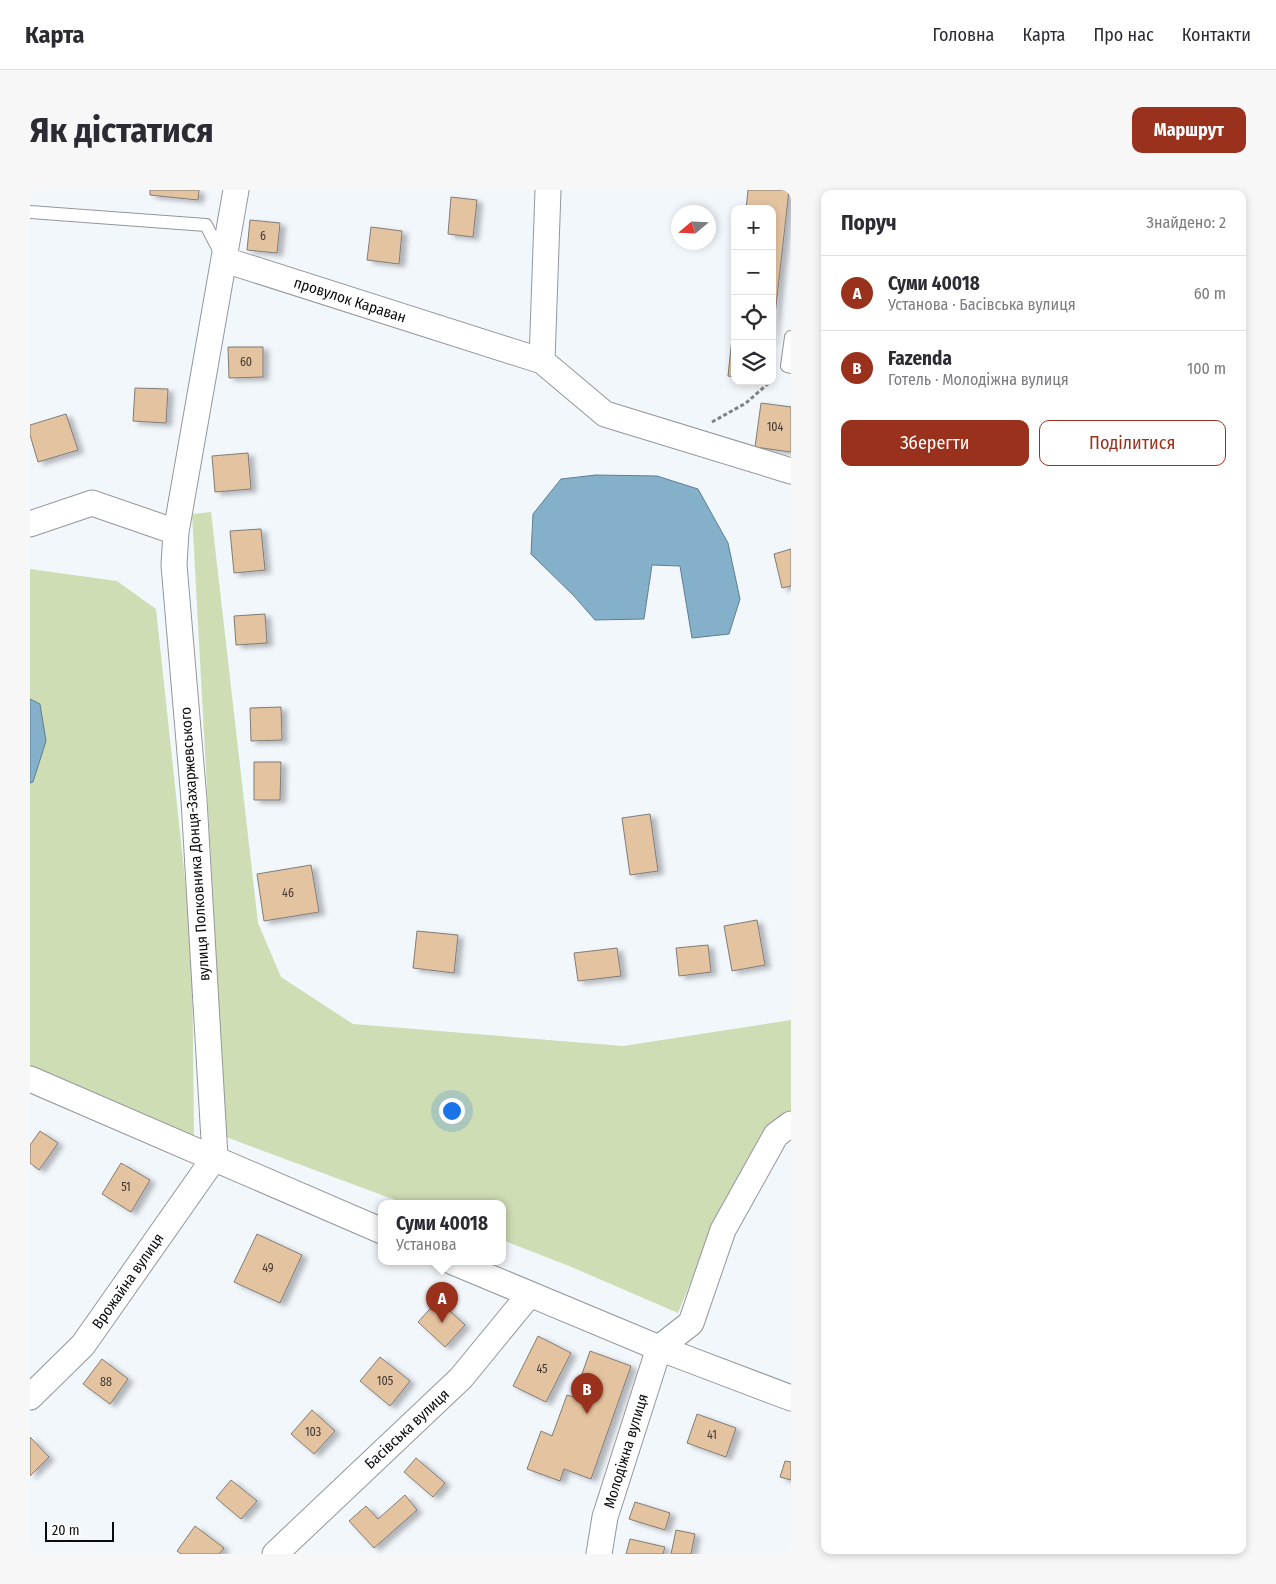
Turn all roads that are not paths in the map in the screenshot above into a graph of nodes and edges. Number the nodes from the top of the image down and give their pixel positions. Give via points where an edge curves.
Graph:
1 (236, 190) edge
2 (548, 190) edge
3 (30, 212) edge
4 (225, 260) junction
5 (791, 337) edge
6 (542, 361) junction
7 (791, 367) edge
8 (789, 470) edge
9 (30, 524) edge
10 (176, 532) junction
11 (30, 1080) edge
12 (791, 1124) edge
13 (215, 1157) junction
14 (378, 1228) edge
15 (460, 1265) edge
16 (529, 1295) junction
17 (658, 1348) junction
18 (30, 1397) edge
19 (791, 1398) edge
20 (275, 1554) edge
21 (598, 1554) edge

1 - 4 street
2 - 6 street
3 - 4 lane via 206,225
4 - 6 street, провулок Караван
4 - 10 street, вулиця Полковника Донця-Захаржевського
5 - 7 lane via 787,366
6 - 8 street, провулок Караван via 605,414
9 - 10 street via 92,503
10 - 13 street, вулиця Полковника Донця-Захаржевського via 174,565 194,800
11 - 13 street
12 - 17 street via 776,1136 723,1230 691,1323
13 - 14 street
13 - 18 street, Врожайна вулиця via 83,1345
15 - 16 street
16 - 17 street
16 - 20 street, Басівська вулиця via 461,1378
17 - 19 street
17 - 21 street, Молодіжна вулиця via 606,1517

